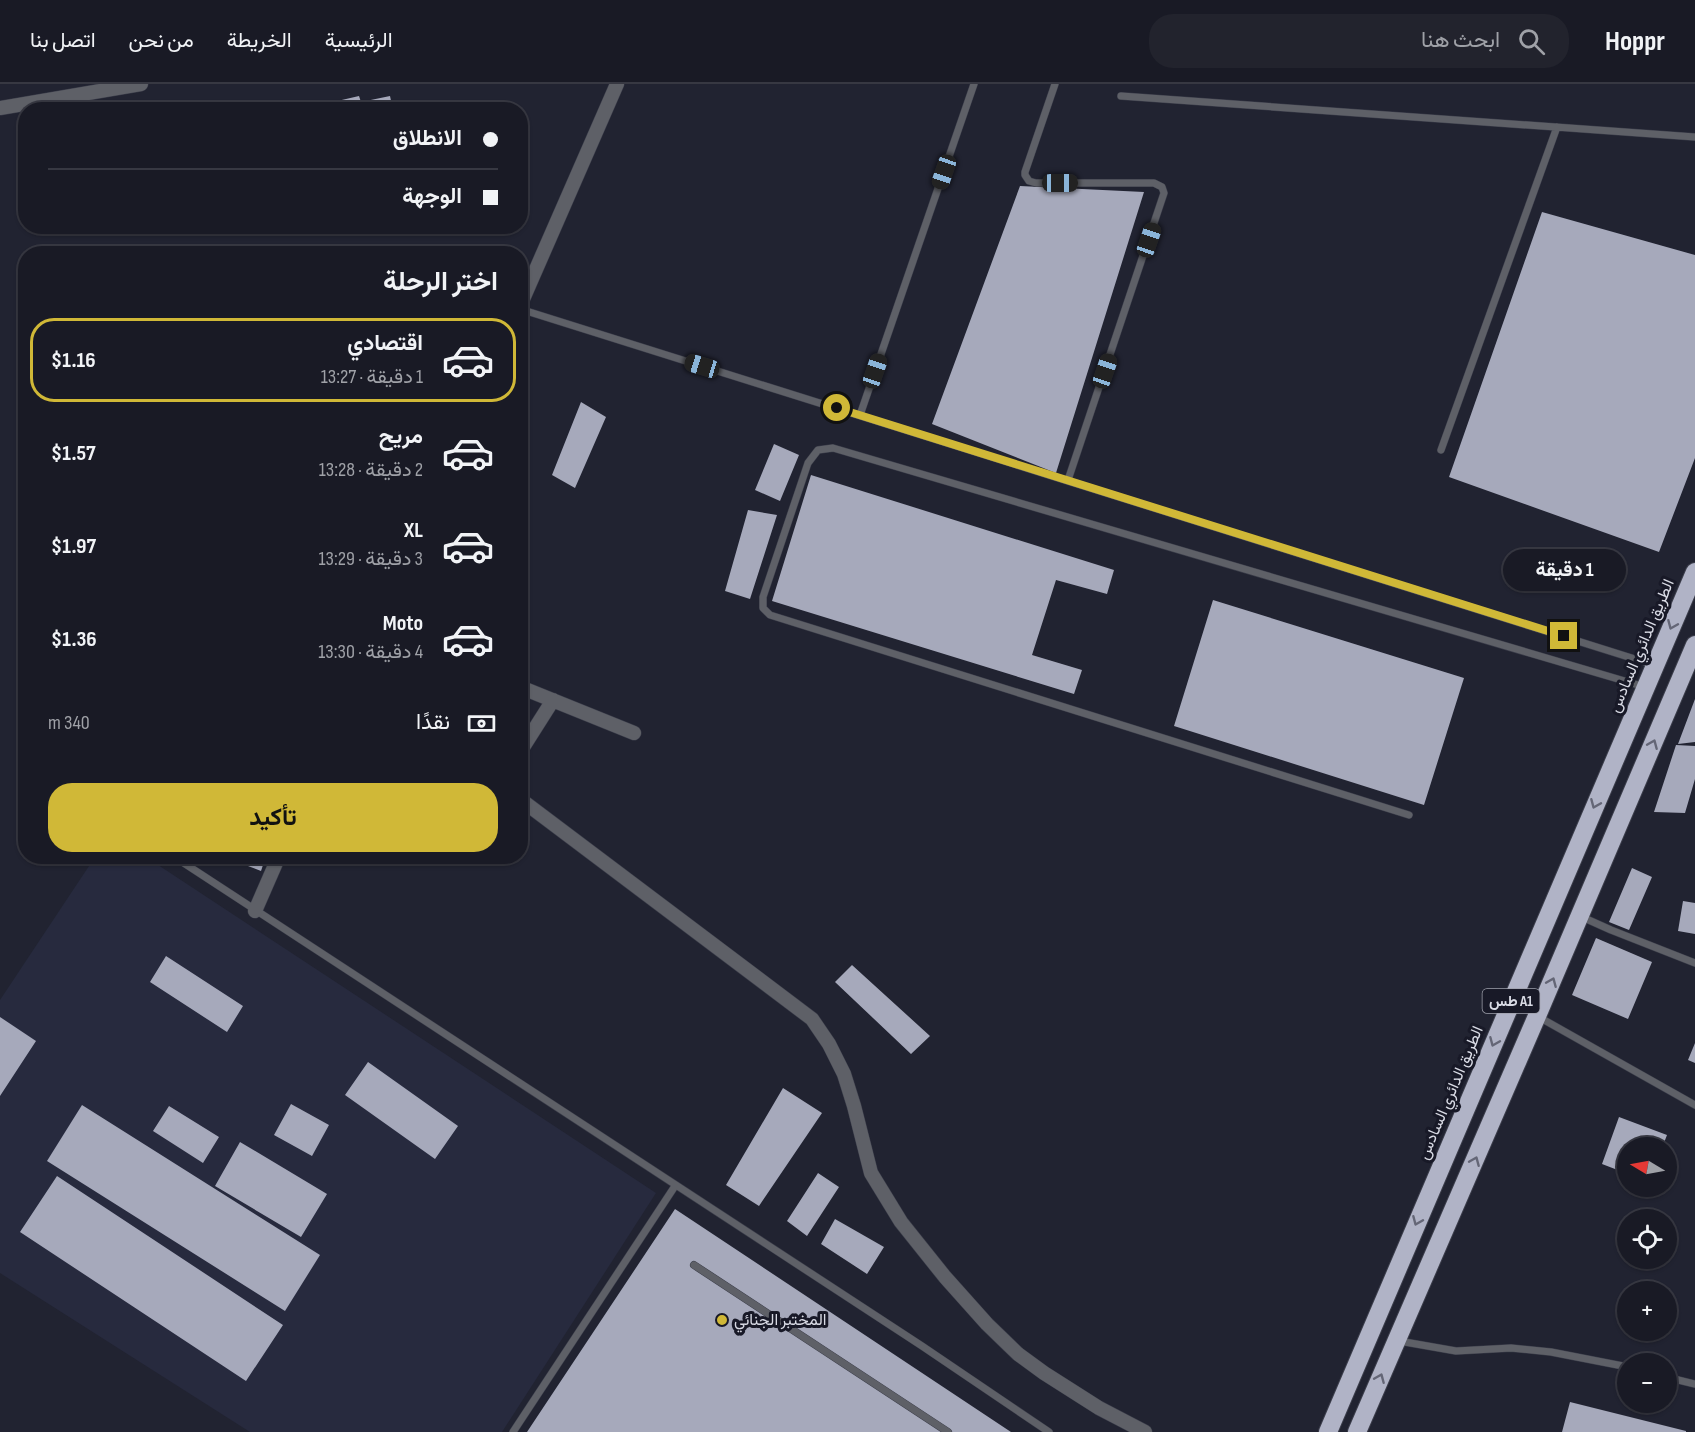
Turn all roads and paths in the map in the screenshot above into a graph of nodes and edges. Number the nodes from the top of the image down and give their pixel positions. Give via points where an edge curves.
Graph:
1 (141, 84) edge
2 (617, 84) edge
3 (974, 84) edge
4 (1055, 84) edge
5 (1121, 96) dead end
6 (35, 102) edge
7 (18, 105) edge
8 (0, 108) edge
9 (1557, 128) junction
10 (1695, 137) edge
11 (528, 289) edge
12 (528, 310) edge
13 (860, 415) junction
14 (1441, 450) dead end
15 (1068, 480) junction
16 (1695, 572) edge
17 (1695, 645) edge
18 (1655, 665) junction
19 (1645, 687) junction
20 (528, 690) edge
21 (553, 700) junction
22 (634, 733) dead end
23 (528, 739) edge
24 (528, 805) edge
25 (1409, 816) dead end
26 (185, 864) edge
27 (276, 864) edge
28 (255, 911) junction
29 (1580, 915) junction
30 (1695, 963) edge
31 (1537, 1016) junction
32 (1695, 1105) edge
33 (675, 1186) junction
34 (694, 1265) dead end
35 (1397, 1340) junction
36 (1617, 1365) edge
37 (1677, 1380) edge
38 (1695, 1384) edge
39 (513, 1432) edge
40 (948, 1432) edge
41 (1049, 1432) edge
42 (1145, 1432) edge
43 (1328, 1432) edge
44 (1357, 1432) edge

1 - 6 street
2 - 11 street
3 - 13 lane
4 - 15 lane via 1025,172 1029,181 1154,183 1164,193
5 - 9 lane
7 - 8 street
9 - 10 lane
9 - 14 lane
12 - 13 lane
13 - 15 lane
15 - 18 lane
16 -> 18 highway, الطريق الدائري السادس / طس A1
29 -> 17 highway, طس A1
18 - 19 highway, الطريق الدائري السادس / طس A1
19 - 25 lane via 833,448 818,450 808,463 763,597 763,608 770,615
19 -> 43 highway, الطريق الدائري السادس / طس A1
20 - 21 street
21 - 22 street
21 - 23 street
24 - 42 street via 812,1019 844,1074 871,1173 901,1222 945,1277 1018,1354 1099,1408
26 - 28 lane
27 - 28 street
28 - 33 lane
29 - 30 lane
31 -> 29 highway, طس A1
31 - 32 lane
35 -> 31 highway, طس A1
33 - 39 lane
33 - 41 lane
34 - 40 lane
35 - 36 lane via 1456,1351 1511,1348 1551,1352
44 -> 35 highway, طس A1
37 - 38 lane

